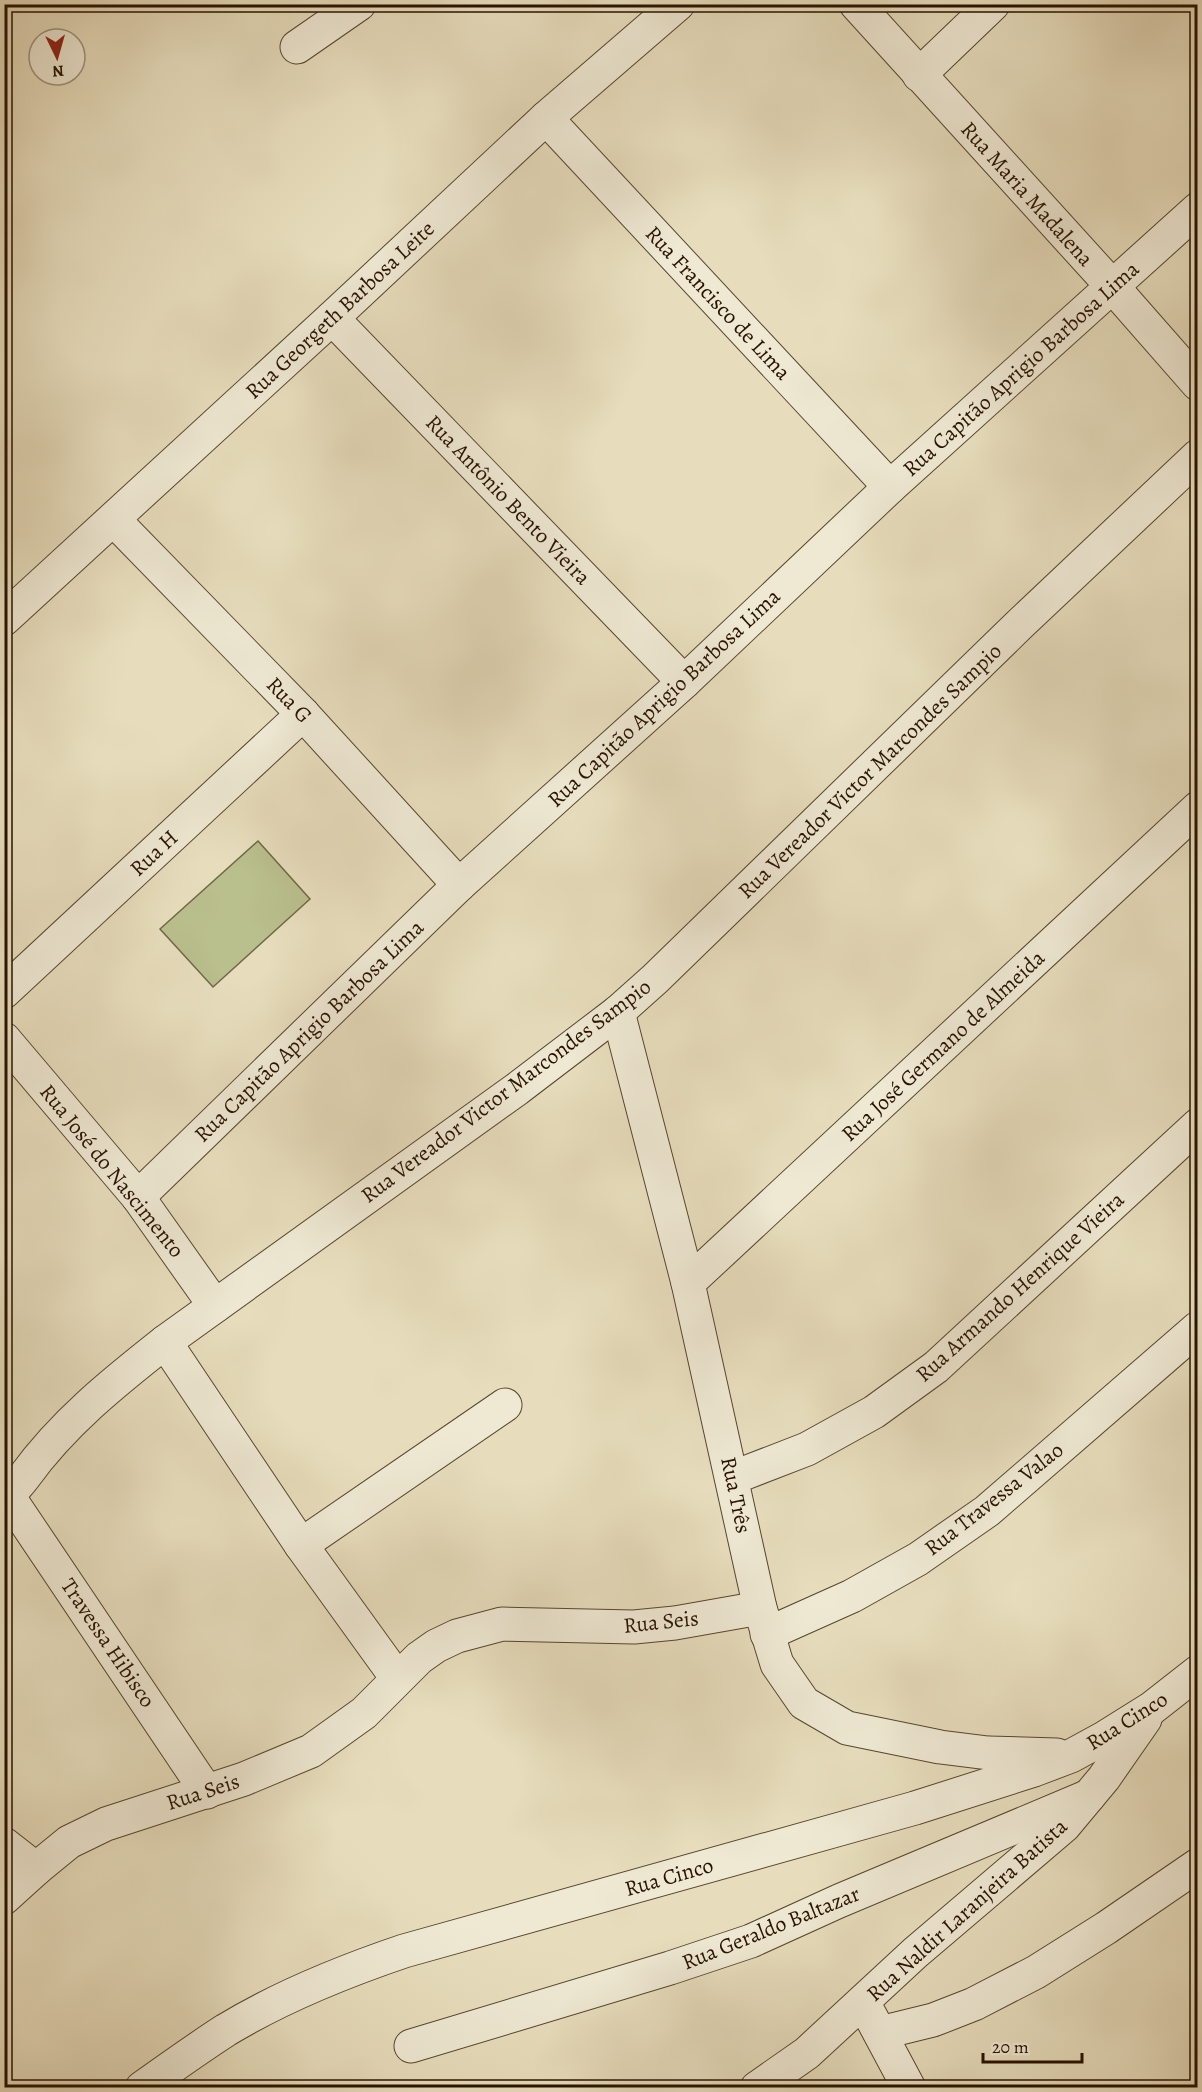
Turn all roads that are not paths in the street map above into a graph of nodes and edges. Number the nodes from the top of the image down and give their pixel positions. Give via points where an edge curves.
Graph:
1 (359, 4) edge
2 (678, 4) edge
3 (856, 4) edge
4 (993, 4) edge
5 (297, 47) dead end
6 (920, 75) junction
7 (546, 118) junction
8 (1197, 208) edge
9 (1112, 286) junction
10 (332, 318) junction
11 (1197, 384) edge
12 (1197, 456) edge
13 (890, 487) junction
14 (114, 520) junction
15 (4, 619) edge
16 (684, 682) junction
17 (303, 714) junction
18 (1197, 808) edge
19 (459, 885) junction
20 (4, 992) edge
21 (618, 1012) junction
22 (4, 1039) edge
23 (1197, 1125) edge
24 (138, 1197) junction
25 (688, 1283) junction
26 (215, 1306) junction
27 (1197, 1328) edge
28 (165, 1342) junction
29 (505, 1405) dead end
30 (732, 1478) junction
31 (6, 1496) edge
32 (302, 1545) junction
33 (763, 1621) junction
34 (1197, 1672) edge
35 (397, 1678) junction
36 (1152, 1708) junction
37 (1071, 1756) junction
38 (207, 1792) junction
39 (1089, 1796) junction
40 (4, 1844) edge
41 (1197, 1864) edge
42 (36, 1869) junction
43 (4, 1898) edge
44 (864, 2002) junction
45 (880, 2033) junction
46 (411, 2046) dead end
47 (142, 2088) edge
48 (757, 2088) edge
49 (909, 2088) edge

1 - 5 street
2 - 7 street, Rua Georgeth Barbosa Leite
3 - 6 street, Rua Maria Madalena
4 - 6 street
6 - 9 street, Rua Maria Madalena
7 - 10 street, Rua Georgeth Barbosa Leite
7 - 13 street, Rua Francisco de Lima
8 - 9 street, Rua Capitão Aprigio Barbosa Lima
9 - 11 street, Rua Maria Madalena
9 - 13 street, Rua Capitão Aprigio Barbosa Lima
10 - 14 street, Rua Georgeth Barbosa Leite
10 - 16 street, Rua Antônio Bento Vieira
12 - 21 street, Rua Vereador Victor Marcondes Sampio
13 - 16 street, Rua Capitão Aprigio Barbosa Lima
14 - 15 street, Rua Georgeth Barbosa Leite
14 - 17 street, Rua G
16 - 19 street, Rua Capitão Aprigio Barbosa Lima
17 - 19 street, Rua G
17 - 20 street, Rua H
18 - 25 street, Rua José Germano de Almeida
19 - 24 street, Rua Capitão Aprigio Barbosa Lima
21 - 25 street, Rua Três
21 - 26 street, Rua Vereador Victor Marcondes Sampio
22 - 24 street, Rua José do Nascimento
23 - 30 street, Rua Armando Henrique Vieira via 936,1367 874,1412 807,1449
24 - 26 street, Rua José do Nascimento
25 - 30 street, Rua Três
26 - 28 street, Rua Vereador Victor Marcondes Sampio
27 - 33 street, Rua Travessa Valao via 987,1511 918,1559 852,1596
28 - 31 street, Rua Vereador Victor Marcondes Sampio via 68,1424
28 - 32 street
29 - 32 street
30 - 33 street, Rua Três
31 - 38 street, Travessa Hibisco
32 - 35 street
33 - 35 street, Rua Seis via 634,1627 502,1624 436,1646
33 - 37 street, Rua Três via 777,1664 804,1703 847,1728 988,1753
34 - 36 street, Rua Cinco
35 - 38 street, Rua Seis via 364,1713 311,1751
36 - 37 street, Rua Cinco
36 - 39 street, Rua Naldir Laranjeira Batista
37 - 47 street, Rua Cinco via 915,1808 353,1968 226,2030
38 - 42 street, Rua Seis via 106,1824 69,1842
39 - 44 street, Rua Naldir Laranjeira Batista via 1064,1826 915,1953
39 - 46 street, Rua Geraldo Baltazar via 751,1941
40 - 42 street
41 - 45 street via 1036,1972 933,2020
42 - 43 street, Rua Seis
44 - 45 street
44 - 48 street, Rua Naldir Laranjeira Batista via 807,2053
45 - 49 street

